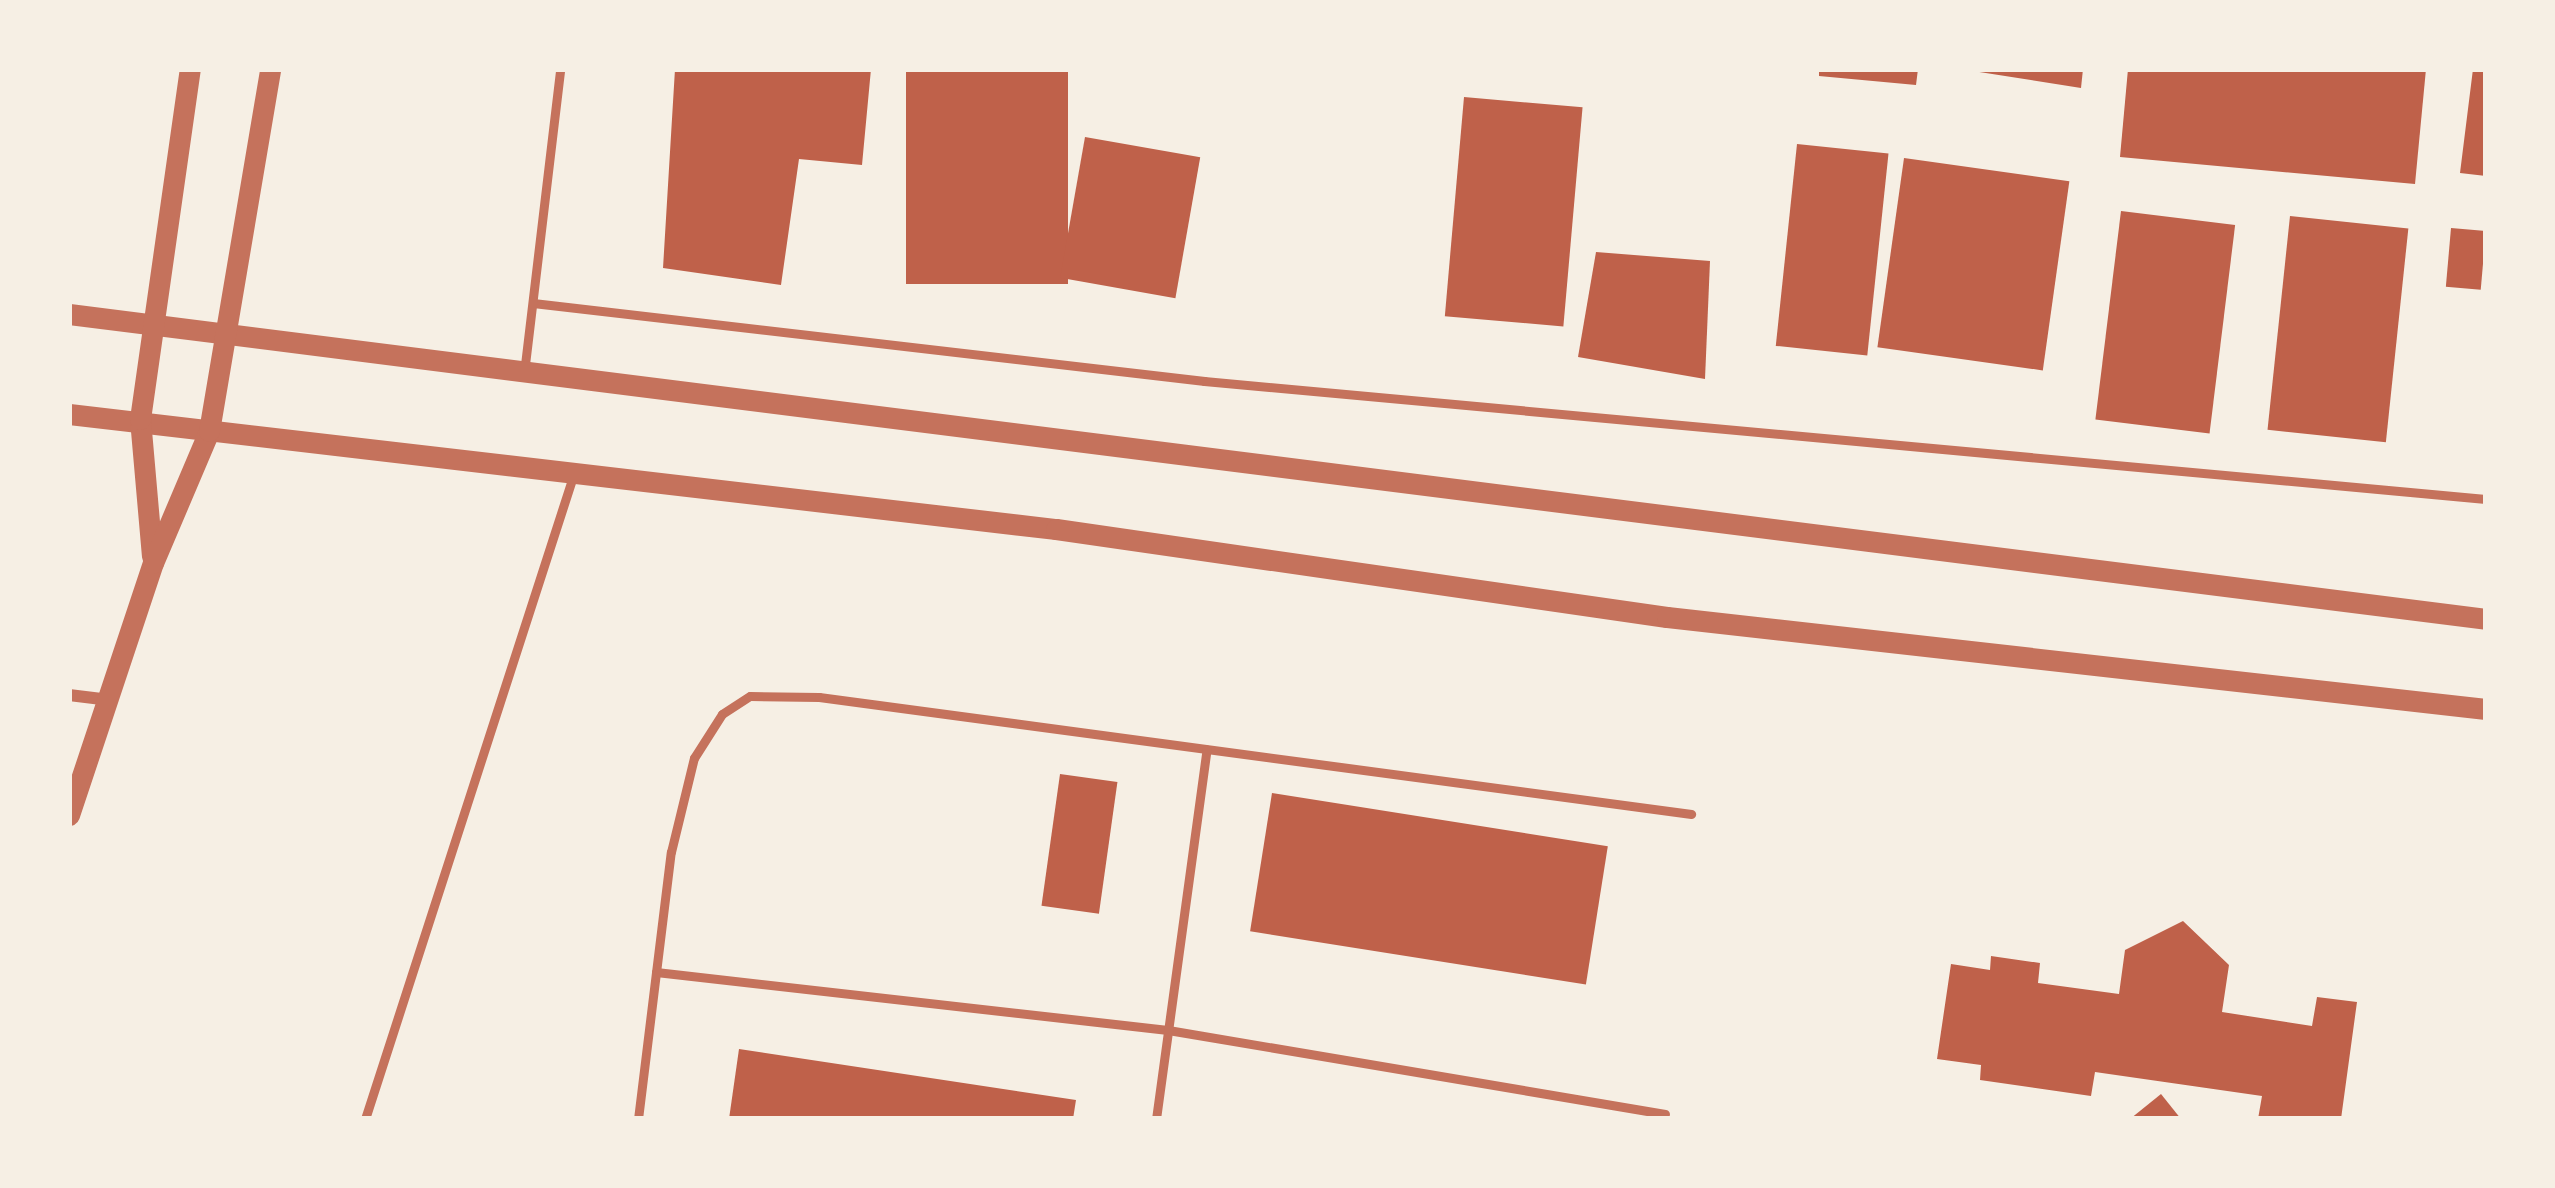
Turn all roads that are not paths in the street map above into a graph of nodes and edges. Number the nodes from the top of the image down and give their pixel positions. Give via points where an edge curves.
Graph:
1 (190, 69) edge
2 (270, 69) edge
3 (560, 69) edge
4 (533, 303) junction
5 (69, 314) edge
6 (152, 324) junction
7 (222, 334) junction
8 (524, 376) junction
9 (69, 414) edge
10 (140, 419) junction
11 (209, 431) junction
12 (575, 471) junction
13 (2486, 499) edge
14 (153, 562) junction
15 (2486, 619) edge
16 (69, 695) edge
17 (108, 700) junction
18 (2486, 709) edge
19 (1207, 748) junction
20 (1691, 814) dead end
21 (69, 815) edge
22 (656, 972) junction
23 (1168, 1030) junction
24 (1665, 1114) dead end
25 (365, 1119) edge
26 (638, 1119) edge
27 (1156, 1119) edge

1 - 6 street
2 - 7 street
3 - 4 lane
4 - 8 lane
4 - 13 lane via 1185,379
5 - 6 street
6 - 7 street
6 - 10 street
7 - 8 street
7 - 11 street
8 - 15 street
9 - 10 street
10 - 11 street
10 - 14 street
11 - 12 street
11 - 14 street
12 - 18 street via 1666,617
12 - 25 lane
14 - 17 street
16 - 17 street
17 - 21 street
19 - 20 lane
19 - 22 lane via 750,695 722,714 694,758 671,852
19 - 23 lane
22 - 23 lane
22 - 26 lane
23 - 24 lane
23 - 27 lane

